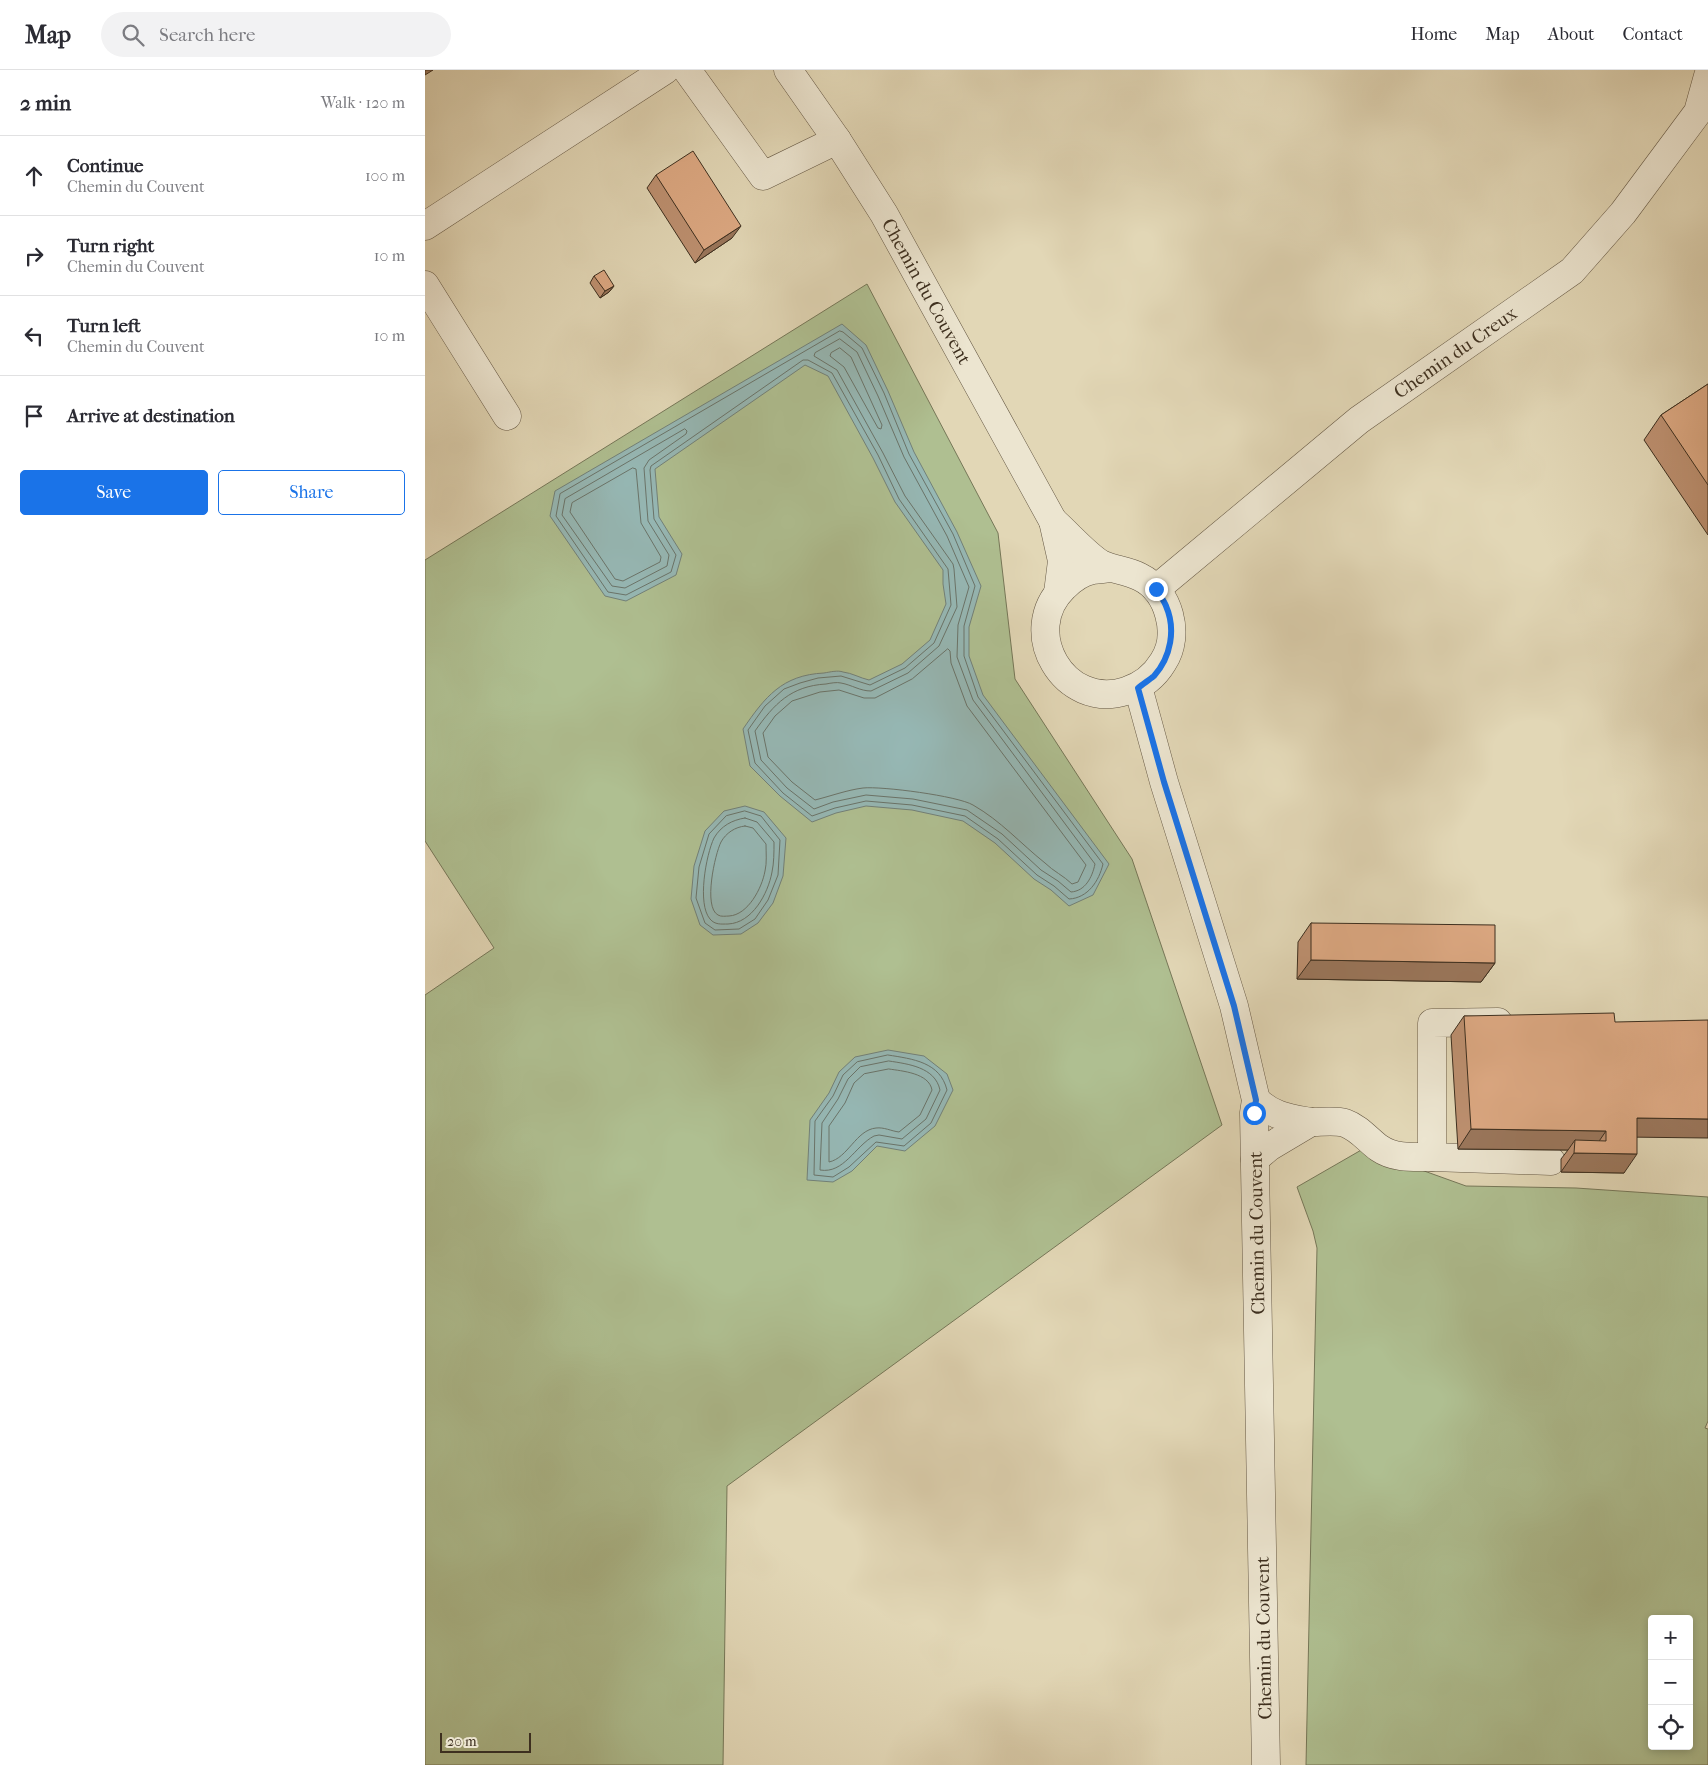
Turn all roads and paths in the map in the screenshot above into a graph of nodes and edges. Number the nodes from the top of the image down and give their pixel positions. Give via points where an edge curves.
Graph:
1 (665, 70) edge
2 (687, 70) edge
3 (788, 70) edge
4 (1708, 76) edge
5 (837, 140) junction
6 (425, 226) edge
7 (425, 285) edge
8 (507, 416) dead end
9 (1053, 521) junction
10 (1111, 568) junction
11 (1156, 589) junction
12 (1058, 593) junction
13 (1138, 688) junction
14 (1527, 1022) edge
15 (1256, 1100) junction
16 (1311, 1122) junction
17 (1432, 1157) junction
18 (1255, 1159) junction
19 (1551, 1161) dead end
20 (1265, 1765) edge

1 - 6 street
2 - 5 street via 763,176
3 - 5 street, Chemin du Couvent
4 - 11 street, Chemin du Creux via 1699,112 1623,213 1572,271 1359,420
5 - 9 street, Chemin du Couvent via 884,214
7 - 8 street
9 - 10 street, Chemin du Couvent via 1101,564
9 - 12 street, Chemin du Couvent via 1062,561
10 - 11 street, Chemin du Couvent via 1143,578
10 - 12 street, Chemin du Couvent via 1091,570 1073,579
11 - 13 street, Chemin du Couvent via 1169,615 1171,643 1165,660
12 - 13 street, Chemin du Couvent via 1048,612 1045,633 1049,654 1060,672 1076,686 1096,693 1117,694
13 - 15 street, Chemin du Couvent via 1234,1006
14 - 17 street via 1432,1023
15 - 16 street via 1267,1110
15 - 18 street, Chemin du Couvent
16 - 17 street via 1344,1123 1380,1149 1401,1157
16 - 18 street
17 - 19 street
18 - 20 street, Chemin du Couvent

